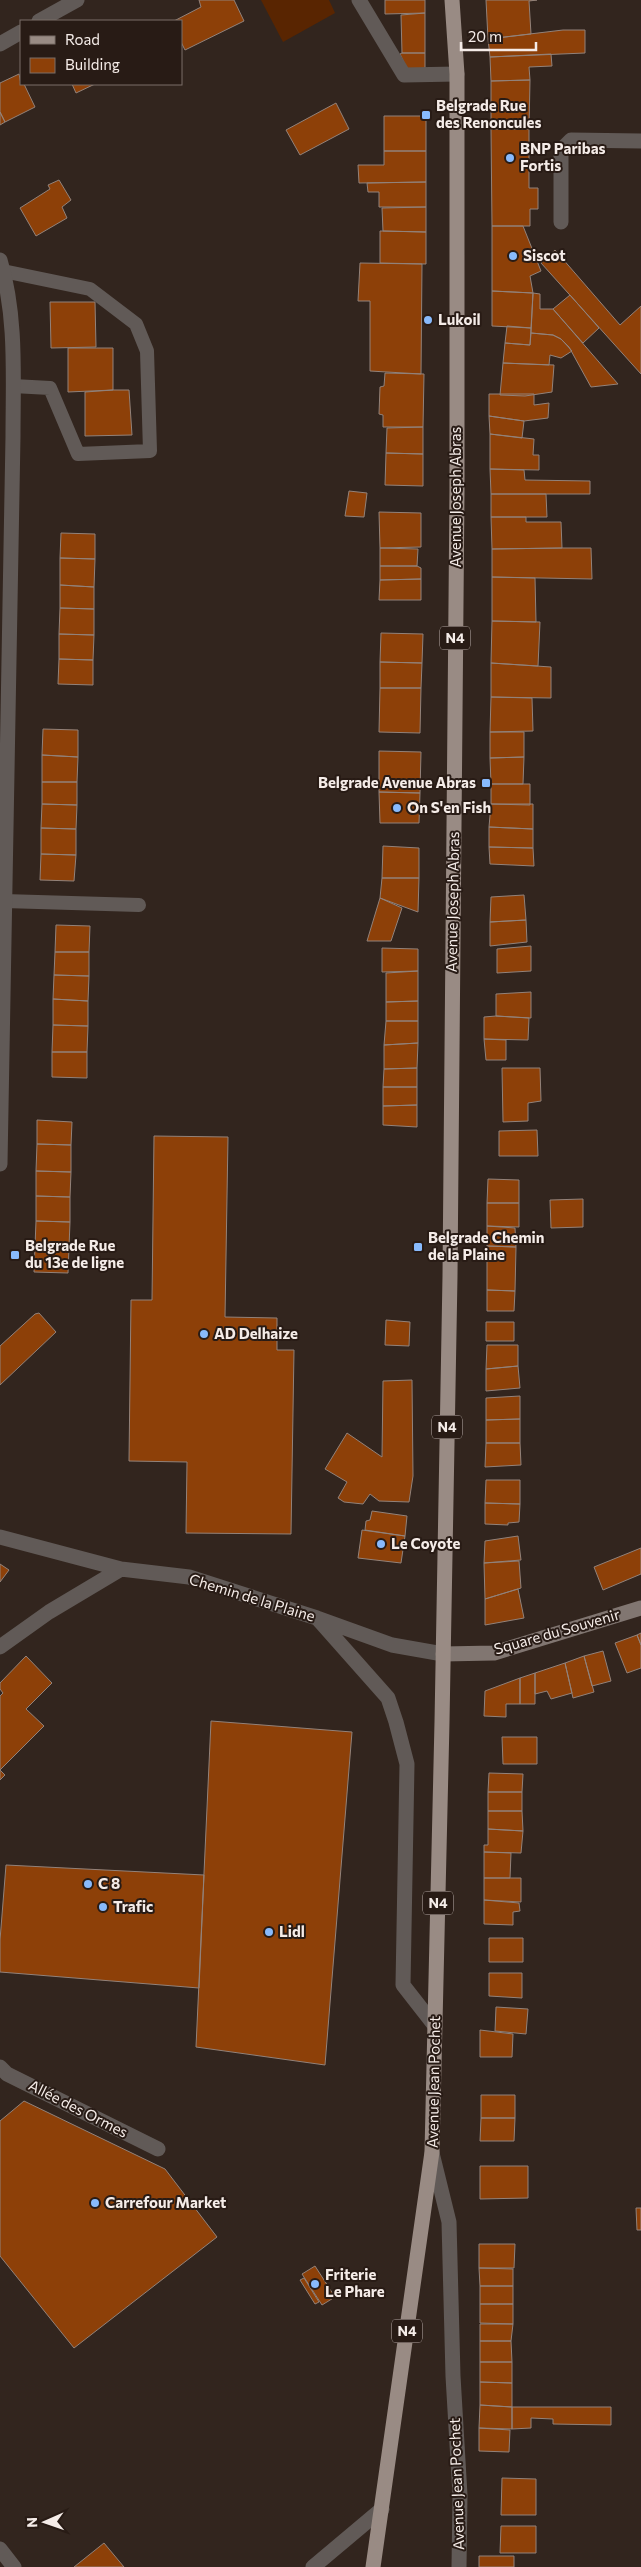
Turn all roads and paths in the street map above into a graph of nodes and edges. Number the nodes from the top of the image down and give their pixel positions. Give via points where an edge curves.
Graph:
1 (359, 0) edge
2 (452, 0) edge
3 (72, 1) edge
4 (41, 20) edge
5 (20, 33) edge
6 (0, 44) edge
7 (457, 74) junction
8 (641, 141) edge
9 (561, 222) dead end
10 (2, 266) edge
11 (13, 386) junction
12 (5, 511) edge
13 (4, 901) junction
14 (138, 905) dead end
15 (0, 1164) edge
16 (0, 1537) edge
17 (121, 1569) junction
18 (641, 1608) edge
19 (317, 1618) junction
20 (0, 1647) edge
21 (443, 1654) junction
22 (435, 2026) junction
23 (0, 2067) edge
24 (158, 2149) dead end
25 (432, 2152) junction
26 (382, 2509) junction
27 (0, 2549) edge
28 (14, 2567) edge
29 (313, 2567) edge
30 (373, 2567) edge
31 (459, 2567) edge

1 - 7 street via 404,75
2 - 7 main road, Avenue Joseph Abras / N4
3 - 4 street
5 - 6 street
7 - 21 main road, Avenue Joseph Abras / N4 via 450,1256
8 - 9 street via 571,140 561,150
10 - 11 street via 12,328
10 - 11 lane via 90,289 136,324 147,352 150,451 78,454 50,388
11 - 12 street
12 - 13 street
13 - 14 lane
13 - 15 street
16 - 17 street, Chemin de la Plaine
17 - 19 street, Chemin de la Plaine via 189,1577
17 - 20 street via 49,1612
18 - 21 street, Square du Souvenir via 494,1653
19 - 21 street, Chemin de la Plaine via 392,1646
19 - 22 street via 388,1698 396,1722 407,1764 403,1985
21 - 22 main road, Avenue Jean Pochet / N4
22 - 25 main road, Avenue Jean Pochet / N4
23 - 24 street, Allée des Ormes via 8,2074
25 - 26 main road, N4
25 - 31 street, Avenue Jean Pochet via 449,2222 460,2495
26 - 29 street
26 - 30 main road, N4
27 - 28 street

